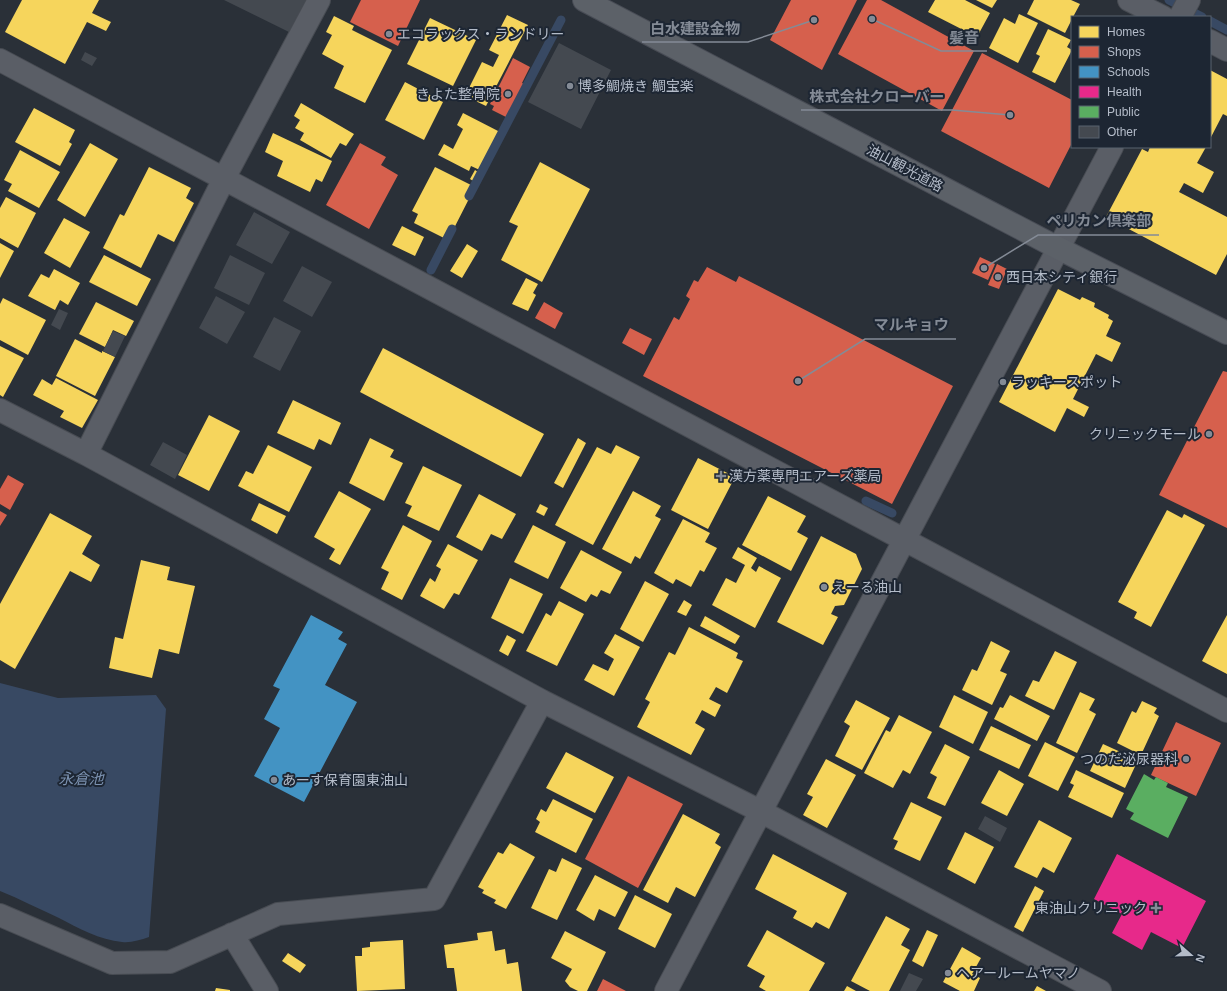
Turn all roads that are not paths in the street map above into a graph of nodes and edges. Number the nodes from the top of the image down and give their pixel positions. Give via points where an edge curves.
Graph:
1 (319, 0) edge
2 (584, 0) edge
3 (1129, 0) edge
4 (1179, 11) edge
5 (1211, 42) edge
6 (1227, 50) edge
7 (0, 60) edge
8 (1111, 148) edge
9 (225, 177) junction
10 (1058, 248) junction
11 (1227, 333) edge
12 (0, 410) edge
13 (86, 454) junction
14 (906, 538) junction
15 (542, 701) junction
16 (1227, 711) edge
17 (760, 811) junction
18 (0, 915) edge
19 (232, 934) junction
20 (267, 991) edge
21 (666, 991) edge
22 (1100, 991) edge

1 - 9 street
2 - 10 main road, 油山観光道路
3 - 4 street
5 - 6 street
7 - 9 street
8 - 10 street
9 - 13 street
9 - 14 street
10 - 11 main road, 油山観光道路
10 - 14 street
12 - 13 street
13 - 15 street
14 - 16 street
14 - 17 street
15 - 17 street
15 - 19 street via 434,899 278,914
17 - 21 street
17 - 22 street
18 - 19 street via 112,963 170,962
19 - 20 street

